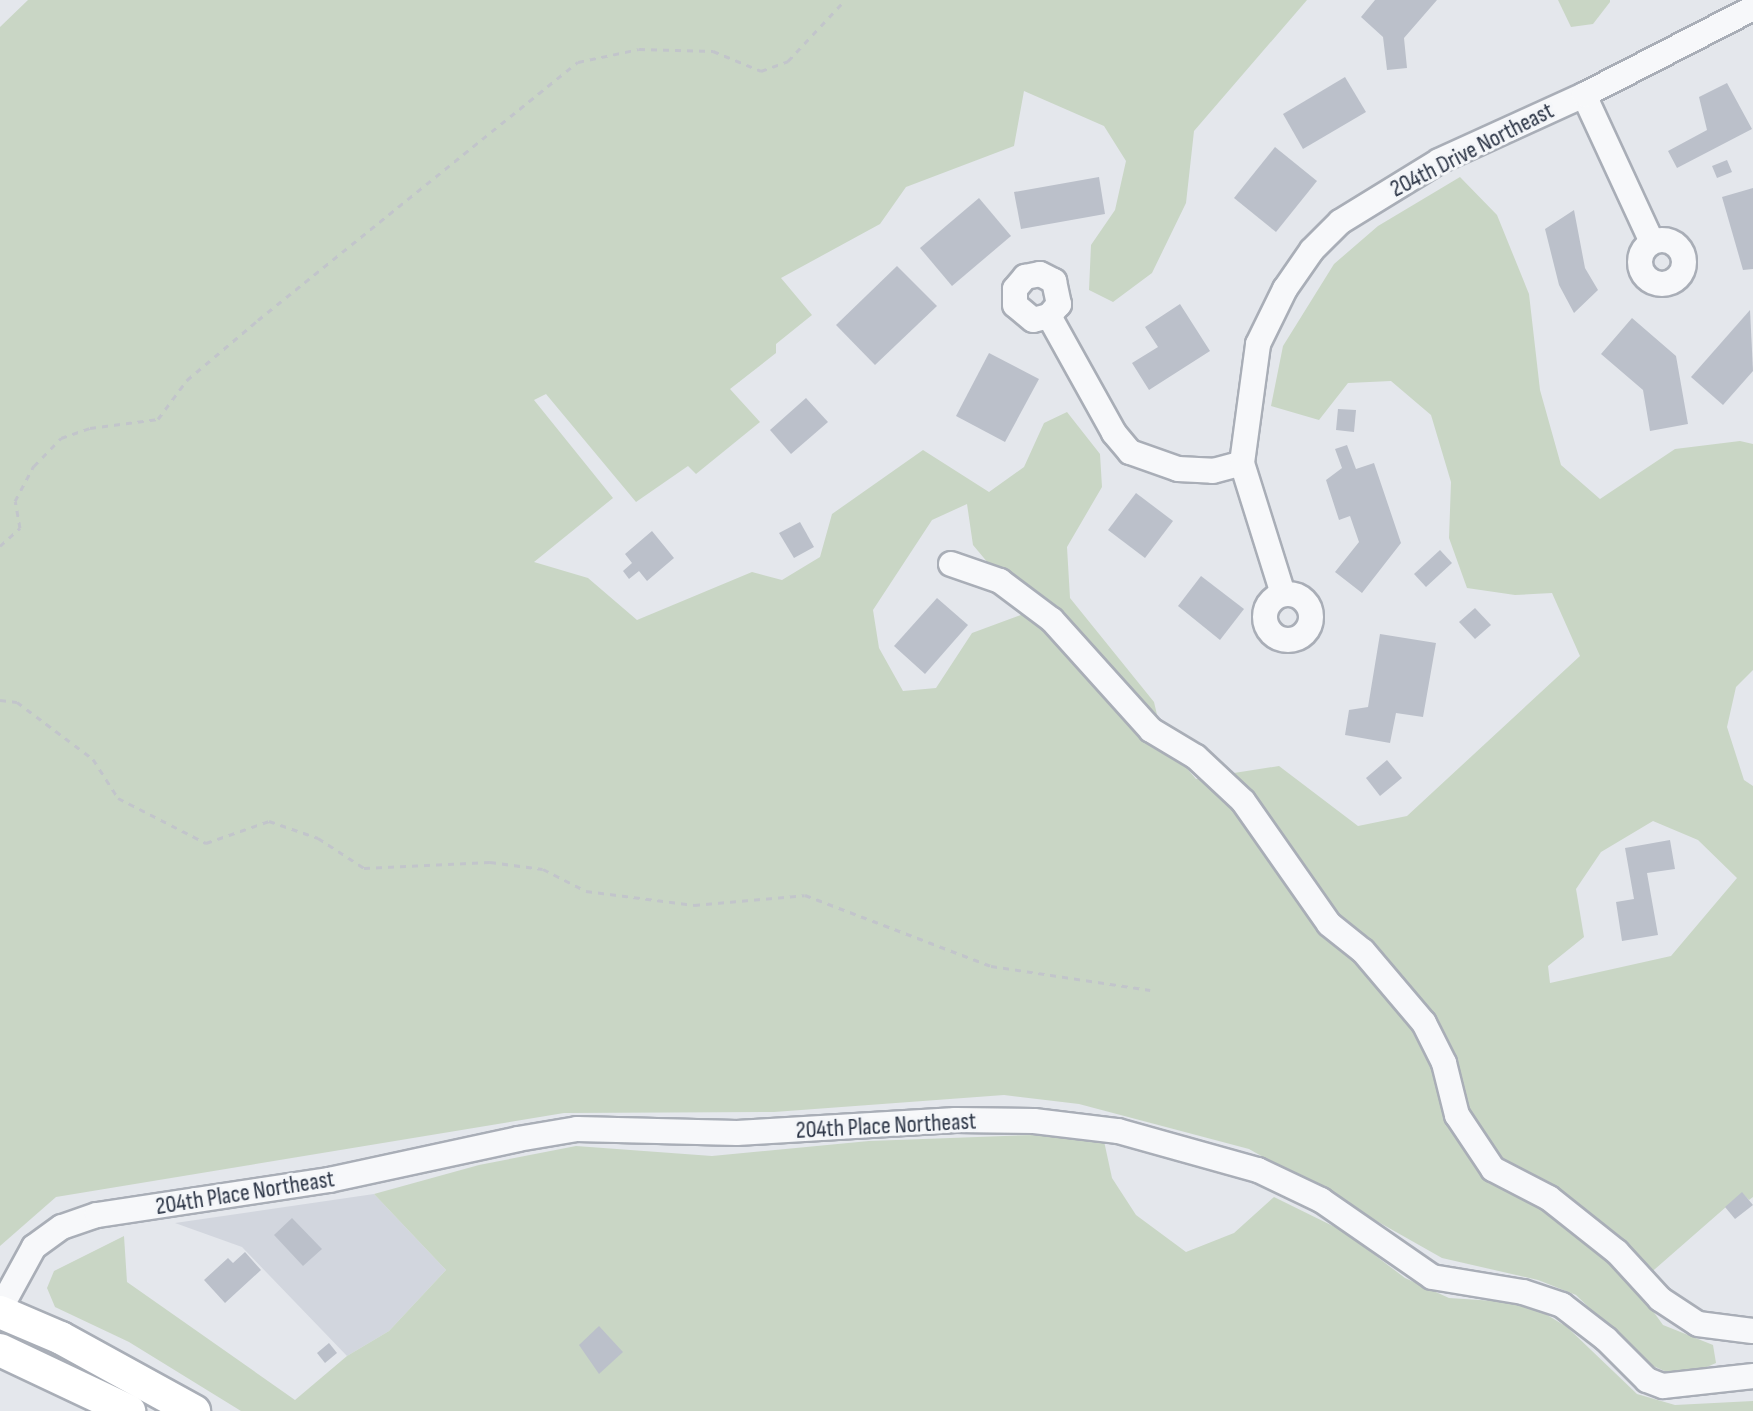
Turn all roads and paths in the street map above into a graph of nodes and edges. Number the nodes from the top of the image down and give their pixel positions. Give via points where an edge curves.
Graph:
1 (845, 0) edge
2 (1753, 8) edge
3 (1584, 95) junction
4 (1652, 242) dead end
5 (1049, 316) dead end
6 (1242, 463) junction
7 (0, 546) edge
8 (951, 564) dead end
9 (1283, 594) dead end
10 (0, 700) edge
11 (1150, 990) dead end
12 (0, 1310) edge
13 (1753, 1331) edge
14 (0, 1350) edge
15 (1753, 1376) edge
16 (129, 1411) edge
17 (194, 1411) edge

1 - 7 path via 788,61 761,71 713,51 639,49 578,62 187,380 158,419 90,428 61,438 34,466 15,501 20,528
2 - 3 street, 204th Drive Northeast via 1733,23
3 - 4 street
3 - 6 street, 204th Drive Northeast via 1439,161 1340,222 1312,250 1258,344
5 - 6 street via 1114,433 1130,452 1178,469 1213,471
6 - 9 street, 204th Drive Northeast
8 - 13 street via 1000,581 1052,620 1151,730 1196,757 1243,801 1329,924 1363,951 1424,1023 1444,1063 1457,1115 1493,1169 1549,1198 1617,1252 1660,1299 1698,1324
10 - 11 path via 17,702 93,759 118,798 206,843 269,821 318,838 364,868 490,862 543,869 586,891 694,905 805,895 991,966
12 - 15 street, 204th Place Northeast via 34,1247 62,1227 97,1215 342,1178 577,1129 737,1133 956,1120 1034,1121 1118,1131 1258,1170 1321,1200 1432,1277 1523,1292 1562,1305 1647,1380 1663,1386
12 - 17 main road
14 - 16 main road

